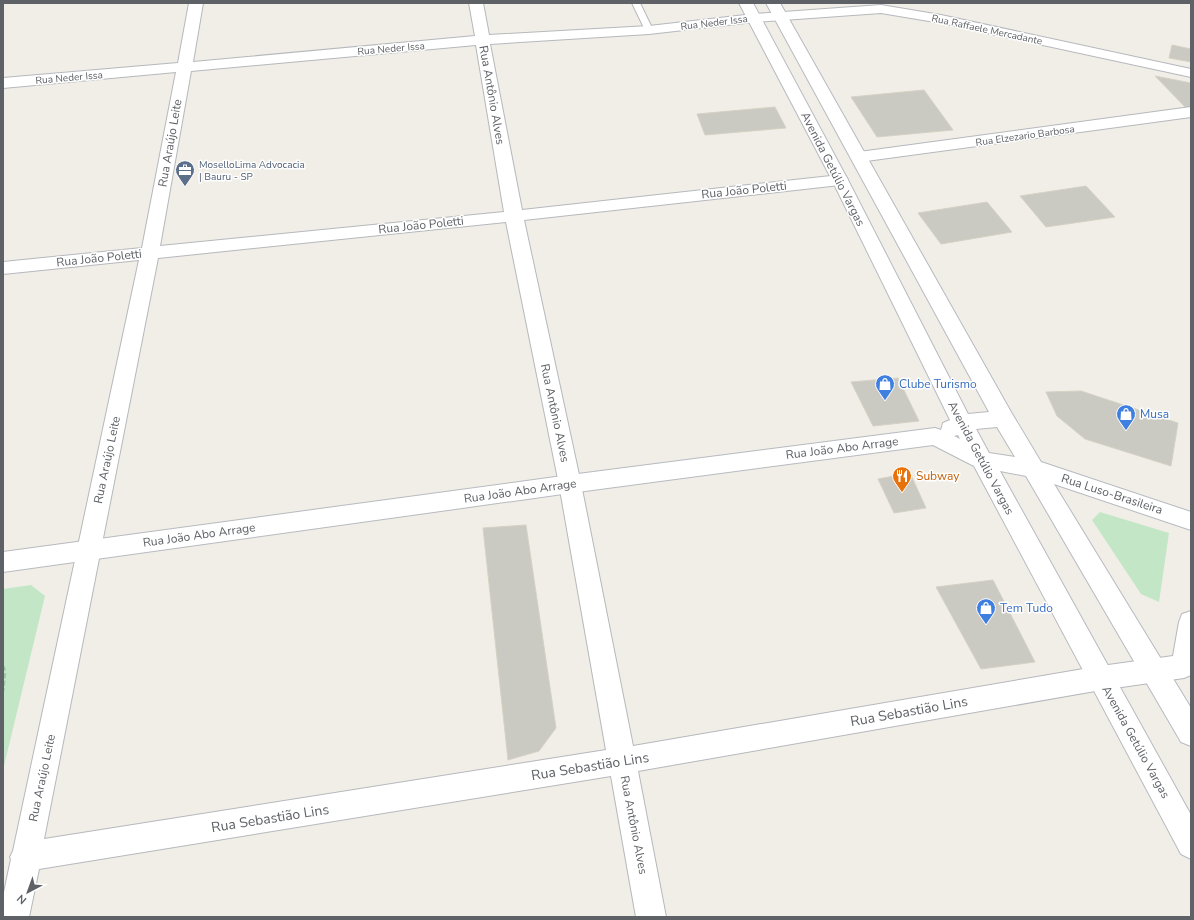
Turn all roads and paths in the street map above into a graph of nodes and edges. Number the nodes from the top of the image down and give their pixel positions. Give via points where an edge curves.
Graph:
1 (196, 3) edge
2 (476, 3) edge
3 (636, 3) edge
4 (776, 9) edge
5 (750, 10) edge
6 (649, 30) junction
7 (483, 40) junction
8 (184, 66) junction
9 (1191, 73) edge
10 (3, 83) edge
11 (1191, 112) edge
12 (859, 157) junction
13 (840, 180) junction
14 (514, 216) junction
15 (150, 253) junction
16 (3, 268) edge
17 (1003, 418) junction
18 (962, 423) junction
19 (935, 436) junction
20 (982, 460) junction
21 (1032, 468) junction
22 (570, 484) junction
23 (1191, 521) edge
24 (88, 550) junction
25 (3, 562) edge
26 (1191, 622) edge
27 (3, 666) edge
28 (1153, 670) junction
29 (1101, 678) junction
30 (3, 691) edge
31 (1191, 733) edge
32 (621, 761) junction
33 (1191, 844) edge
34 (25, 858) junction
35 (14, 917) edge
36 (651, 917) edge

1 - 8 street, Rua Araújo Leite
2 - 7 street, Rua Antônio Alves
3 - 6 lane
4 - 5 street, Rua Neder Issa
4 - 9 street, Rua Raffaele Mercadante via 881,9 943,14
4 - 12 street
5 - 6 street, Rua Neder Issa
5 - 13 street, Avenida Getúlio Vargas
6 - 7 street, Rua Neder Issa
7 - 8 street, Rua Neder Issa
7 - 14 street, Rua Antônio Alves
8 - 10 street, Rua Neder Issa
8 - 15 street, Rua Araújo Leite
11 - 12 street, Rua Elzezario Barbosa
12 - 17 street
13 - 14 street, Rua João Poletti
13 - 18 street, Avenida Getúlio Vargas
14 - 15 street, Rua João Poletti
14 - 22 street, Rua Antônio Alves
15 - 16 street, Rua João Poletti
15 - 24 street, Rua Araújo Leite
17 - 18 street, Rua João Abo Arrage
17 - 21 street
18 - 19 street, Rua João Abo Arrage
18 - 20 street, Avenida Getúlio Vargas
19 - 20 street
19 - 22 street, Rua João Abo Arrage
20 - 21 street
20 - 29 street, Avenida Getúlio Vargas
21 - 23 street, Rua Luso-Brasileira
21 - 28 street
22 - 24 street, Rua João Abo Arrage
22 - 32 street, Rua Antônio Alves
24 - 25 street, Rua João Abo Arrage
24 - 34 street, Rua Araújo Leite
26 - 28 street, Rua Sebastião Lins via 1184,666
27 - 30 path
28 - 29 street, Rua Sebastião Lins
28 - 31 street
29 - 32 street, Rua Sebastião Lins
29 - 33 street, Avenida Getúlio Vargas
32 - 34 street, Rua Sebastião Lins
32 - 36 street, Rua Antônio Alves
34 - 35 street, Rua Araújo Leite

